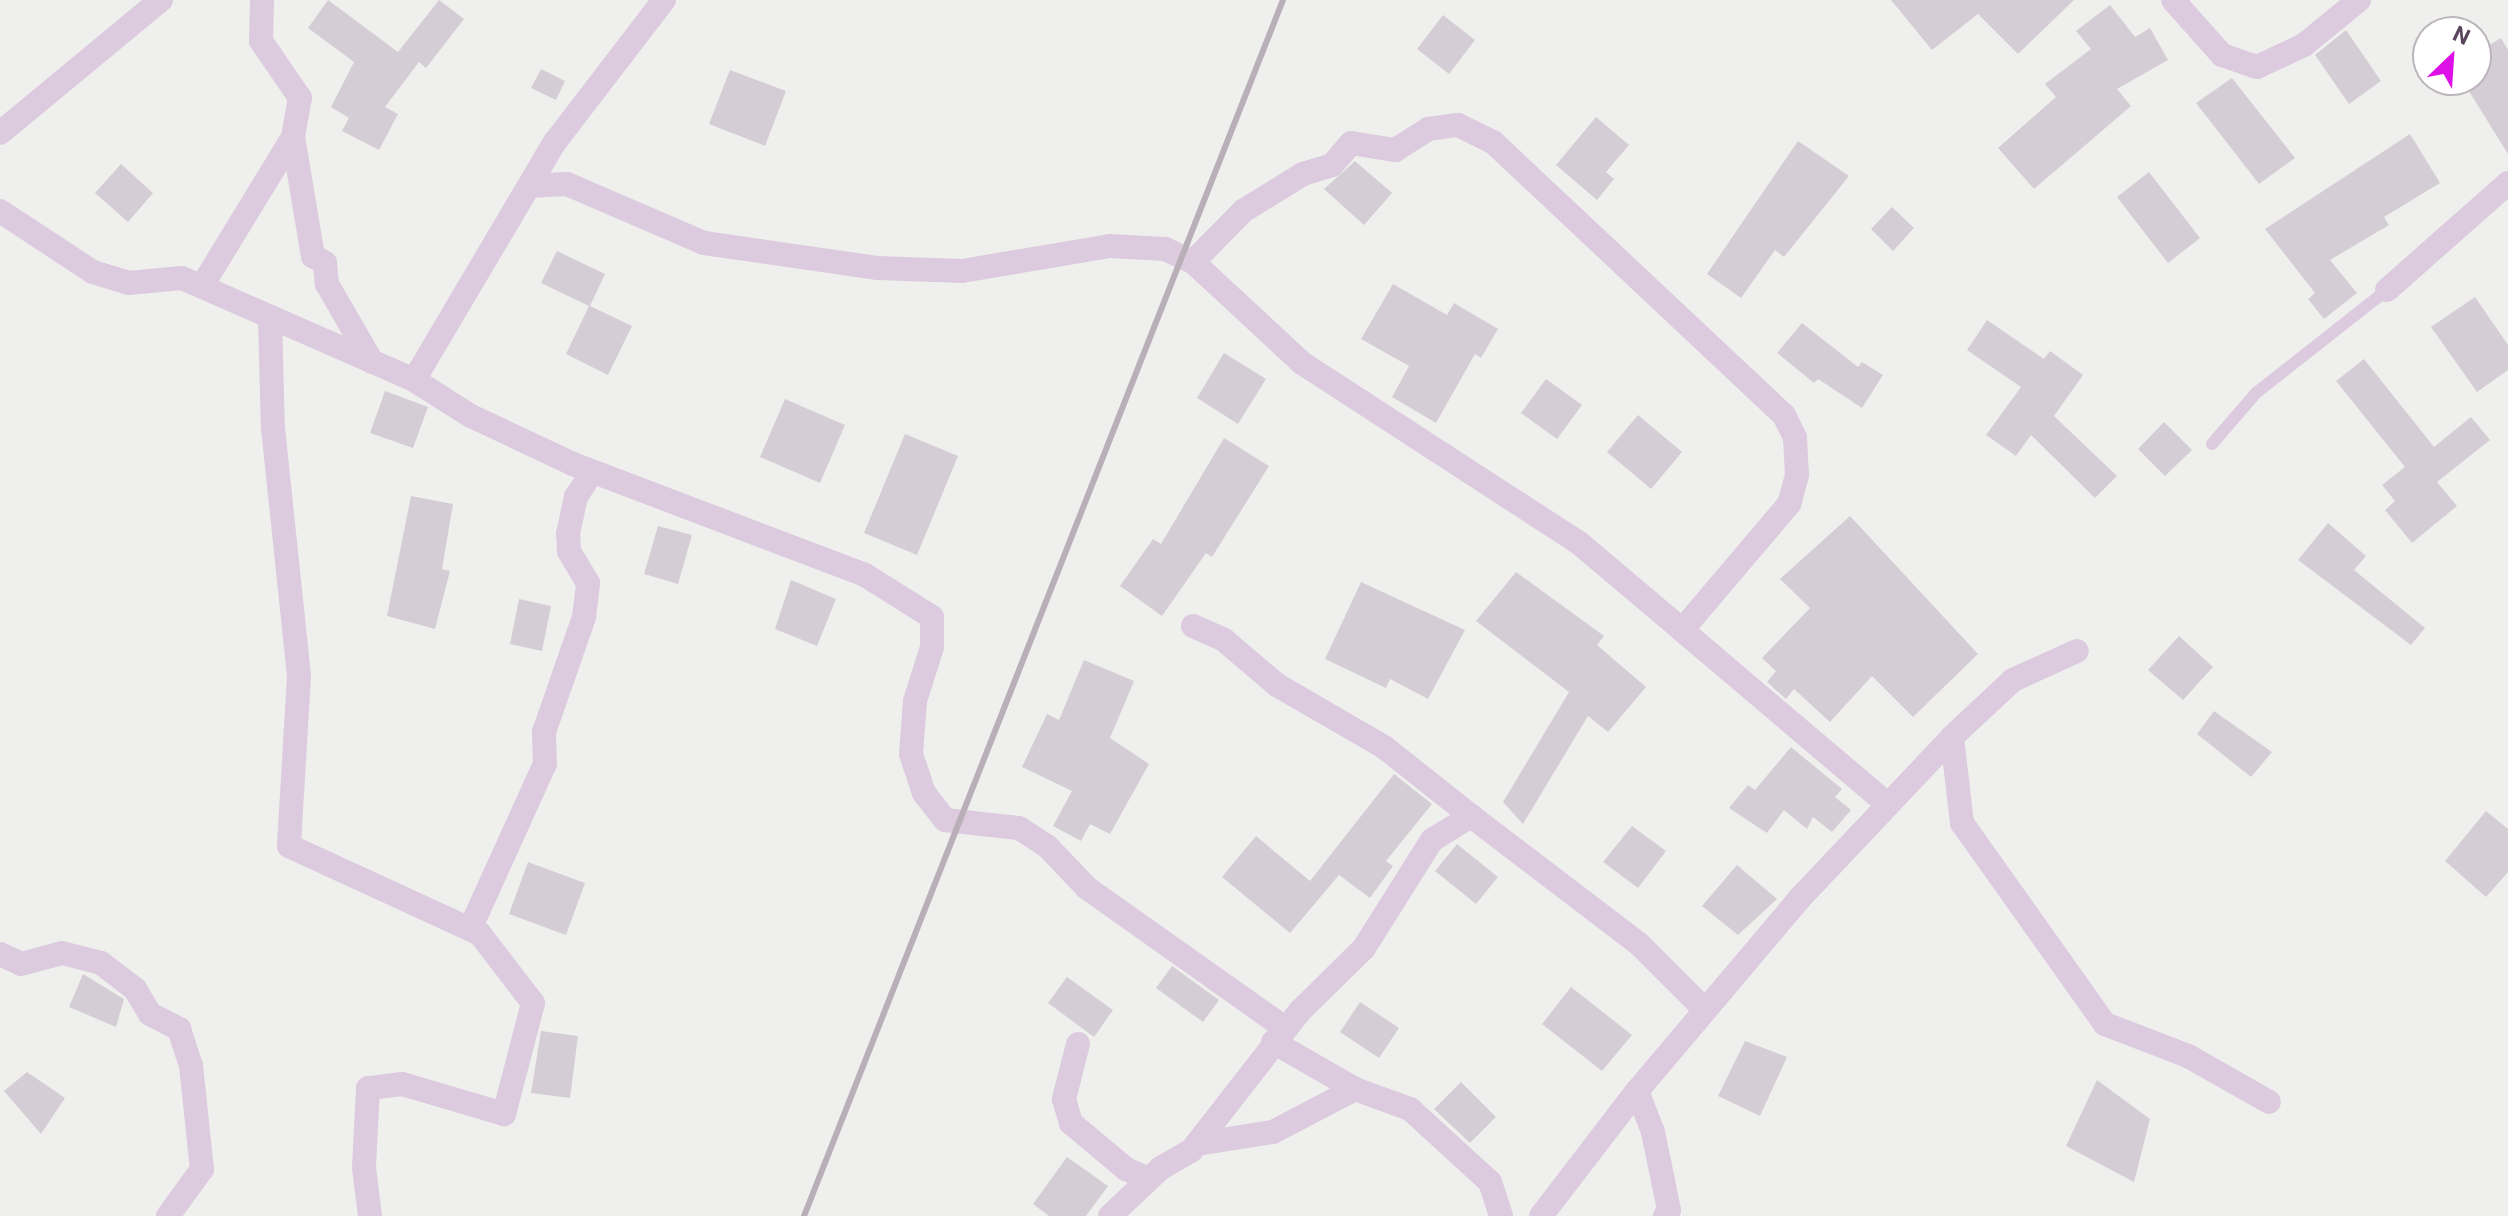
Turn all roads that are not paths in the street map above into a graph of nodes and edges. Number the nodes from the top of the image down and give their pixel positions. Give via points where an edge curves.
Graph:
1 (161, 0) edge
2 (262, 0) edge
3 (664, 0) edge
4 (2173, 0) edge
5 (2359, 0) edge
6 (0, 133) edge
7 (293, 137) junction
8 (2508, 183) edge
9 (530, 186) junction
10 (0, 211) edge
11 (1193, 262) junction
12 (202, 286) junction
13 (2387, 290) joint
14 (270, 317) junction
15 (372, 362) junction
16 (414, 380) junction
17 (2212, 444) dead end
18 (592, 472) junction
19 (1193, 626) dead end
20 (1682, 630) junction
21 (2077, 651) dead end
22 (1952, 737) junction
23 (1888, 805) junction
24 (1471, 816) junction
25 (470, 929) junction
26 (0, 954) edge
27 (1703, 1008) junction
28 (1279, 1035) junction
29 (1078, 1044) dead end
30 (1355, 1089) junction
31 (1637, 1091) junction
32 (2269, 1102) dead end
33 (1197, 1144) junction
34 (1148, 1179) junction
35 (168, 1216) edge
36 (370, 1216) edge
37 (1110, 1216) edge
38 (1501, 1216) edge
39 (1541, 1216) edge
40 (1665, 1216) edge

1 - 6 street
2 - 7 street via 261,41 300,98
3 - 9 street via 555,142
4 - 5 street via 2222,55 2257,67 2304,45
7 - 12 street
7 - 15 street via 313,256 325,263 327,284
8 - 13 street
9 - 11 street via 567,184 704,243 878,268 962,271 1110,246 1165,249
9 - 16 street
10 - 12 street via 93,272 128,283 182,278
11 - 20 street via 1302,363 1578,542
11 - 20 street via 1243,211 1303,174 1332,165 1351,143 1395,150 1428,129 1458,125 1493,142 1718,348 1784,415 1795,438 1797,475 1789,504
12 - 14 street
13 - 17 lane via 2256,393
14 - 15 street
14 - 25 street via 273,428 299,676 289,846
15 - 16 street
16 - 18 street via 471,416
18 - 25 street via 576,497 568,534 569,551 588,583 584,617 544,732 545,764
18 - 28 street via 778,537 865,575 932,617 932,647 915,701 911,754 924,793 945,820 1019,828 1047,846 1087,888
19 - 24 street via 1224,640 1277,685 1384,747
20 - 23 street
21 - 22 street via 2013,680
22 - 23 street
22 - 32 street via 1962,823 2105,1024 2188,1056
23 - 27 street
24 - 27 street via 1562,880 1582,906 1639,944
24 - 28 street via 1432,840 1364,948
25 - 36 street via 495,948 533,1003 504,1114 402,1084 368,1088 364,1168
26 - 35 street via 21,964 62,953 101,963 135,989 150,1014 179,1029 191,1065 202,1169
27 - 31 street
28 - 30 street
28 - 33 street
29 - 34 street via 1064,1099 1071,1123
30 - 33 street via 1273,1132
30 - 38 street via 1410,1109 1490,1182
31 - 39 street
31 - 40 street via 1653,1132 1669,1210
33 - 34 street
34 - 37 street

